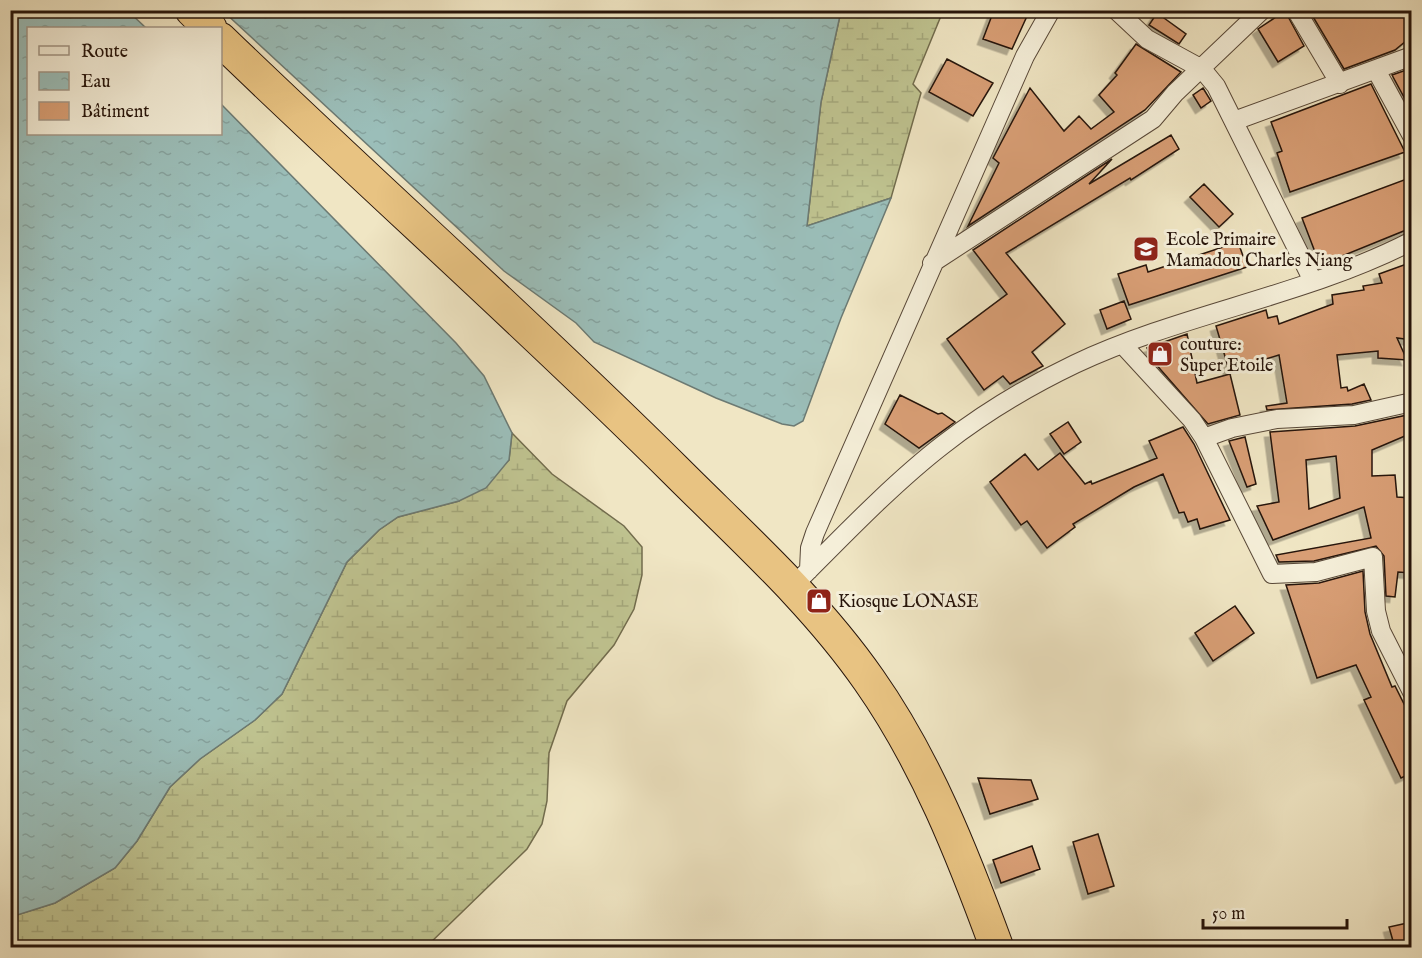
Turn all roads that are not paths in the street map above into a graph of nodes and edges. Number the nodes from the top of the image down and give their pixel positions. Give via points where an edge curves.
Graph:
1 (192, 10) edge
2 (1051, 10) edge
3 (1116, 10) edge
4 (1262, 10) edge
5 (1296, 10) edge
6 (209, 27) edge
7 (222, 41) edge
8 (1412, 56) edge
9 (1202, 69) junction
10 (1376, 70) junction
11 (1340, 84) junction
12 (1234, 121) junction
13 (1412, 136) edge
14 (1412, 241) edge
15 (932, 263) junction
16 (1313, 280) junction
17 (1124, 345) junction
18 (1412, 402) edge
19 (1204, 438) junction
20 (800, 578) junction
21 (1404, 660) edge
22 (1412, 692) edge
23 (998, 948) edge

1 - 6 highway
2 - 15 street via 1025,56
3 - 9 street via 1147,39
4 - 9 street
5 - 11 street
7 - 20 highway via 353,168
8 - 10 street
9 - 12 street via 1216,86
9 - 15 street via 1153,120
10 - 11 street
10 - 13 street
11 - 12 street
12 - 16 street
14 - 16 street
15 - 20 street via 815,533
16 - 17 street
17 - 19 street
17 - 20 street via 1076,363 1039,383 944,444
18 - 19 street via 1354,415 1277,419
19 - 21 street via 1272,574 1317,572 1373,557 1376,611
20 - 23 highway via 818,615 863,672 910,748 958,845
21 - 22 street

